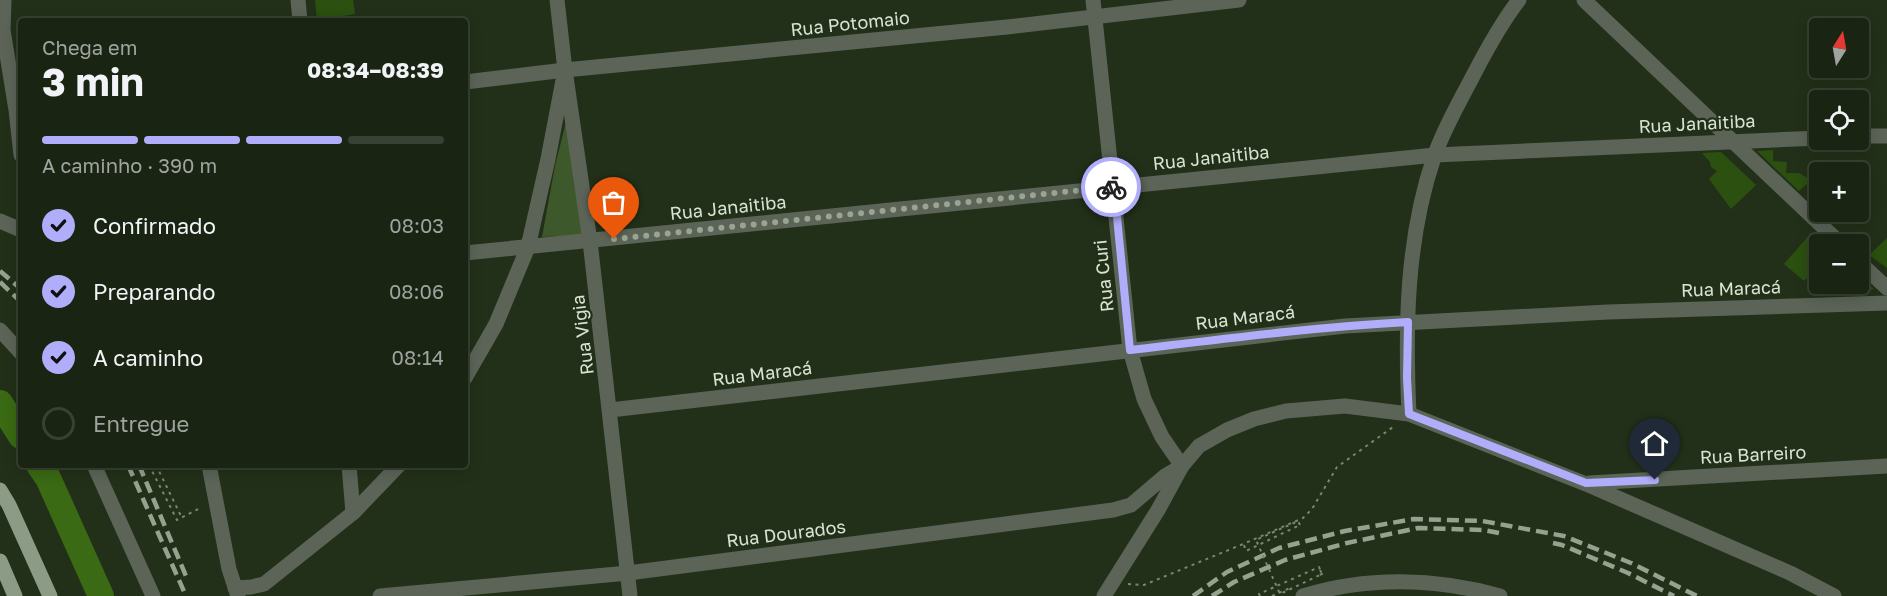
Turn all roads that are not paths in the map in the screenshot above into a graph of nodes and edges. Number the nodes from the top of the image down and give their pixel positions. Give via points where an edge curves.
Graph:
1 (4, 0) edge
2 (298, 0) edge
3 (557, 0) edge
4 (1093, 0) edge
5 (1239, 0) edge
6 (1519, 0) edge
7 (1584, 0) edge
8 (1095, 17) junction
9 (300, 18) edge
10 (565, 70) junction
11 (468, 82) edge
12 (0, 105) edge
13 (18, 105) edge
14 (18, 110) edge
15 (1869, 136) edge
16 (1887, 136) edge
17 (1809, 138) edge
18 (1732, 141) junction
19 (1435, 155) junction
20 (1114, 186) junction
21 (0, 221) edge
22 (18, 229) edge
23 (1830, 234) edge
24 (590, 241) junction
25 (528, 247) junction
26 (468, 253) edge
27 (1869, 271) edge
28 (1887, 288) edge
29 (1887, 303) edge
30 (1408, 322) junction
31 (0, 330) edge
32 (18, 350) edge
33 (1130, 350) junction
34 (468, 373) edge
35 (610, 410) junction
36 (1409, 414) junction
37 (1182, 466) junction
38 (1887, 466) edge
39 (94, 468) edge
40 (210, 468) edge
41 (349, 468) edge
42 (396, 468) edge
43 (1586, 483) junction
44 (0, 490) edge
45 (353, 513) junction
46 (0, 561) edge
47 (628, 573) junction
48 (237, 592) edge
49 (15, 596) edge
50 (50, 596) edge
51 (153, 596) edge
52 (380, 596) edge
53 (630, 596) edge
54 (1104, 596) edge
55 (1303, 596) edge
56 (1500, 596) edge
57 (1834, 596) edge

1 - 13 street via 3,30
2 - 9 street
3 - 10 street, Rua Vigia
4 - 8 street, Rua Curi
5 - 8 street, Rua Potomaio
6 - 19 street via 1458,103
7 - 18 street
8 - 10 street, Rua Potomaio
8 - 20 street, Rua Curi
10 - 11 street, Rua Potomaio
10 - 24 street, Rua Vigia
10 - 25 street
12 - 14 street
15 - 16 street
17 - 18 street, Rua Janaitiba
18 - 19 street, Rua Janaitiba
18 - 23 street
19 - 20 street, Rua Janaitiba
19 - 30 street via 1413,238
20 - 24 street, Rua Janaitiba
20 - 33 street, Rua Curi
21 - 22 street
24 - 25 street, Rua Janaitiba
24 - 35 street, Rua Vigia
25 - 26 street, Rua Janaitiba
25 - 34 street via 496,324
27 - 28 street
29 - 30 street, Rua Maracá
30 - 33 street, Rua Maracá via 1278,332
30 - 36 street
31 - 32 street
33 - 35 street, Rua Maracá
33 - 37 street, Rua Curi via 1144,399
35 - 47 street, Rua Vigia
36 - 37 street via 1345,406 1286,411 1227,430 1199,446
36 - 43 street
37 - 47 street, Rua Dourados via 1131,505 1113,510
37 - 54 street
38 - 43 street, Rua Barreiro
39 - 51 street
40 - 48 street
41 - 45 street
42 - 45 street
43 - 57 street via 1770,563
44 - 50 main road
45 - 48 street via 264,584
46 - 49 main road
47 - 52 street, Rua Dourados
47 - 53 street, Rua Vigia
55 - 56 street via 1373,582 1441,584

